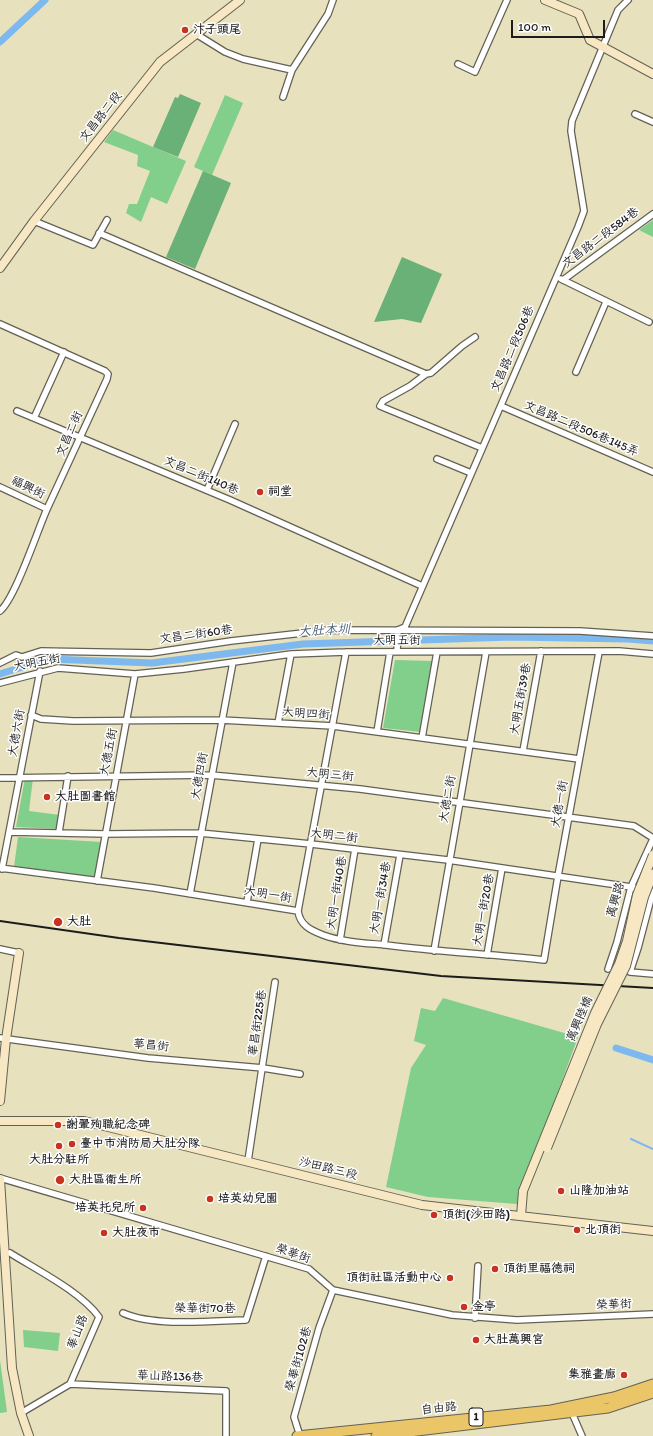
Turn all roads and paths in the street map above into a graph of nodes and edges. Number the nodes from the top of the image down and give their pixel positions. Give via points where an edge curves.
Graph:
1 (240, 0) edge
2 (333, 0) edge
3 (507, 0) edge
4 (545, 0) edge
5 (628, 0) edge
6 (196, 34) junction
7 (602, 46) junction
8 (458, 64) dead end
9 (292, 70) junction
10 (653, 74) edge
11 (283, 97) dead end
12 (635, 114) dead end
13 (653, 122) edge
14 (653, 214) edge
15 (107, 220) dead end
16 (34, 221) junction
17 (99, 233) junction
18 (0, 268) edge
19 (555, 277) junction
20 (563, 280) junction
21 (606, 302) junction
22 (649, 322) dead end
23 (0, 324) edge
24 (475, 337) dead end
25 (64, 352) junction
26 (576, 372) dead end
27 (426, 374) junction
28 (501, 406) junction
29 (17, 411) dead end
30 (34, 418) junction
31 (235, 424) dead end
32 (80, 437) junction
33 (482, 448) junction
34 (437, 459) dead end
35 (653, 472) edge
36 (471, 473) junction
37 (0, 487) edge
38 (207, 490) junction
39 (47, 509) junction
40 (422, 586) junction
41 (0, 610) edge
42 (398, 630) junction
43 (653, 636) edge
44 (541, 651) junction
45 (346, 652) junction
46 (390, 652) junction
47 (397, 652) junction
48 (437, 652) junction
49 (486, 652) junction
50 (599, 652) junction
51 (291, 654) junction
52 (653, 654) edge
53 (233, 662) junction
54 (0, 663) edge
55 (40, 671) junction
56 (135, 674) junction
57 (0, 683) edge
58 (31, 715) junction
59 (221, 720) junction
60 (126, 721) junction
61 (278, 723) junction
62 (333, 726) junction
63 (377, 732) junction
64 (422, 738) junction
65 (469, 745) junction
66 (523, 751) junction
67 (579, 759) junction
68 (116, 775) junction
69 (211, 775) junction
70 (20, 776) junction
71 (68, 776) junction
72 (0, 778) edge
73 (322, 784) junction
74 (459, 802) junction
75 (568, 818) junction
76 (9, 832) junction
77 (59, 832) junction
78 (200, 833) junction
79 (106, 834) junction
80 (258, 839) junction
81 (653, 839) edge
82 (311, 844) junction
83 (355, 850) junction
84 (400, 855) junction
85 (653, 855) edge
86 (448, 860) junction
87 (502, 868) junction
88 (1, 869) edge
89 (653, 874) edge
90 (558, 876) junction
91 (97, 881) junction
92 (631, 887) junction
93 (653, 892) edge
94 (190, 894) junction
95 (247, 902) junction
96 (298, 911) junction
97 (340, 940) junction
98 (617, 942) junction
99 (384, 945) junction
100 (638, 948) junction
101 (0, 949) edge
102 (434, 951) junction
103 (19, 953) joint
104 (487, 955) junction
105 (544, 960) joint
106 (608, 969) dead end
107 (653, 974) edge
108 (275, 982) dead end
109 (3, 1038) edge
110 (263, 1068) junction
111 (300, 1074) dead end
112 (0, 1102) edge
113 (0, 1120) edge
114 (248, 1161) junction
115 (0, 1179) edge
116 (526, 1192) junction
117 (1, 1208) edge
118 (521, 1216) junction
119 (653, 1231) edge
120 (10, 1253) dead end
121 (266, 1256) junction
122 (478, 1266) dead end
123 (333, 1290) junction
124 (123, 1313) dead end
125 (653, 1314) edge
126 (475, 1318) junction
127 (70, 1384) junction
128 (653, 1384) edge
129 (653, 1393) edge
130 (21, 1413) junction
131 (572, 1413) junction
132 (29, 1436) edge
133 (226, 1436) edge
134 (299, 1436) edge
135 (376, 1436) edge
136 (582, 1436) edge

1 - 6 street, 文昌路二段
2 - 9 street via 328,14
3 - 8 street via 475,72
4 - 7 street via 579,14 590,40
5 - 7 street, 文昌路二段506巷 via 618,10
6 - 9 street via 225,52 243,59
6 - 16 street, 文昌路二段 via 160,62
7 - 10 street
7 - 19 street, 文昌路二段506巷 via 572,121 571,131 584,211
9 - 11 street
12 - 13 street
14 - 20 street, 文昌路二段584巷
15 - 17 street
16 - 17 street via 93,245
16 - 18 street, 文昌路二段
17 - 27 street
19 - 20 street
19 - 28 street, 文昌路二段506巷
20 - 21 street
21 - 22 street
21 - 26 street
23 - 25 street, 文昌二街
24 - 27 street via 432,373
25 - 30 street
25 - 32 street, 文昌二街 via 108,374
27 - 33 street via 382,401 380,406
28 - 33 street, 文昌路二段506巷
28 - 35 street, 文昌路二段506巷145弄
29 - 30 street, 文昌二街140巷
30 - 32 street, 文昌二街140巷
31 - 38 street
32 - 38 street, 文昌二街140巷
32 - 39 street, 文昌二街
33 - 36 street, 文昌路二段506巷
34 - 36 street
36 - 40 street, 文昌路二段506巷
37 - 39 street, 福興街
38 - 40 street, 文昌二街140巷
39 - 41 street, 文昌二街 via 24,568
40 - 42 street, 文昌路二段506巷 via 405,626
42 - 43 street, 文昌二街60巷 via 580,631
42 - 47 street
42 - 54 street, 文昌二街60巷 via 330,630 231,641 151,654 41,651 22,657 16,655
44 - 49 street, 大明五街
44 - 50 street, 大明五街
44 - 66 street, 大明五街39巷
45 - 46 street, 大明五街
45 - 51 street, 大明五街
45 - 62 street
46 - 47 street, 大明五街
46 - 63 street
47 - 48 street, 大明五街
48 - 49 street, 大明五街
48 - 64 street
49 - 65 street, 大德二街
50 - 52 street, 大明五街
50 - 67 street, 大德一街
51 - 53 street, 大明五街
51 - 61 street
53 - 56 street, 大明五街
53 - 59 street, 大德四街
55 - 56 street, 大明五街 via 58,668
55 - 57 street, 大明五街
55 - 58 street, 大德六街
56 - 60 street, 大德五街
58 - 60 street, 大明四街 via 41,720
58 - 70 street, 大德六街
59 - 60 street, 大明四街
59 - 61 street, 大明四街
59 - 69 street, 大德四街
60 - 68 street, 大德五街
61 - 62 street, 大明四街
62 - 63 street, 大明四街
62 - 73 street
63 - 64 street, 大明四街
64 - 65 street, 大明四街
65 - 66 street, 大明四街
65 - 74 street, 大德二街
66 - 67 street, 大明四街
67 - 75 street, 大德一街
68 - 69 street, 大明三街
68 - 71 street, 大明三街
68 - 79 street, 大德五街
69 - 73 street, 大明三街
69 - 78 street, 大德四街
70 - 71 street, 大明三街
70 - 72 street, 大明三街
70 - 76 street, 大德六街
71 - 77 street
73 - 74 street, 大明三街
73 - 82 street
74 - 75 street, 大明三街
74 - 86 street, 大德二街
75 - 81 street, 大明三街 via 634,826
75 - 90 street, 大德一街
76 - 77 street, 大明二街
76 - 88 street, 大德六街
77 - 79 street, 大明二街
78 - 79 street, 大明二街
78 - 80 street, 大明二街
78 - 94 street, 大德四街
79 - 91 street, 大德五街
80 - 82 street, 大明二街
80 - 95 street
81 - 92 street, 萬興路
82 - 83 street, 大明二街
82 - 96 street
83 - 84 street, 大明二街
83 - 97 street, 大明一街40巷
84 - 86 street, 大明二街
84 - 99 street, 大明一街34巷
85 - 116 street, 萬興陸橋, bridge via 637,894 627,941 619,964 595,1013
86 - 87 street, 大明二街
86 - 102 street, 大德二街
87 - 90 street, 大明二街
87 - 104 street, 大明一街20巷
88 - 91 street, 大明一街
89 - 116 street, 萬興陸橋, bridge via 644,897 626,966 597,1024
90 - 92 street, 大明二街
90 - 105 street, 大德一街
91 - 94 street, 大明一街
92 - 93 street, 大明二街
92 - 98 street, 萬興路
93 - 100 street
94 - 95 street, 大明一街
95 - 96 street, 大明一街
96 - 97 street, 大明一街 via 303,924 323,935
97 - 99 street, 大明一街
98 - 100 street
98 - 106 street, 萬興路
99 - 102 street, 大明一街
100 - 107 street via 630,972
101 - 103 street
102 - 104 street, 大明一街
103 - 109 street
104 - 105 street, 大明一街
108 - 110 street, 華昌街225巷
109 - 110 street, 華昌街 via 148,1058
109 - 112 street
110 - 111 street, 華昌街
110 - 114 street, 華昌街225巷
113 - 114 street, 沙田路三段 via 84,1122
114 - 118 street, 沙田路三段 via 422,1205
115 - 117 street
115 - 121 street, 榮華街
116 - 118 street
117 - 130 street via 12,1368
118 - 119 street, 沙田路三段
120 - 127 street, 華山路 via 77,1296 92,1307 99,1317
121 - 123 street, 榮華街 via 309,1269
121 - 124 street, 榮華街70巷 via 246,1320 159,1320
122 - 126 street
123 - 126 street, 榮華街
123 - 134 street, 榮華街102巷 via 319,1328 294,1416
125 - 126 street, 榮華街 via 517,1320
127 - 130 street
127 - 133 street, 華山路136巷 via 226,1391
128 - 134 main road, 自由路 / 1 via 614,1397 551,1410
129 - 131 main road, 自由路 / 1 via 608,1408
130 - 132 street
131 - 135 main road, 自由路 / 1
131 - 136 street

